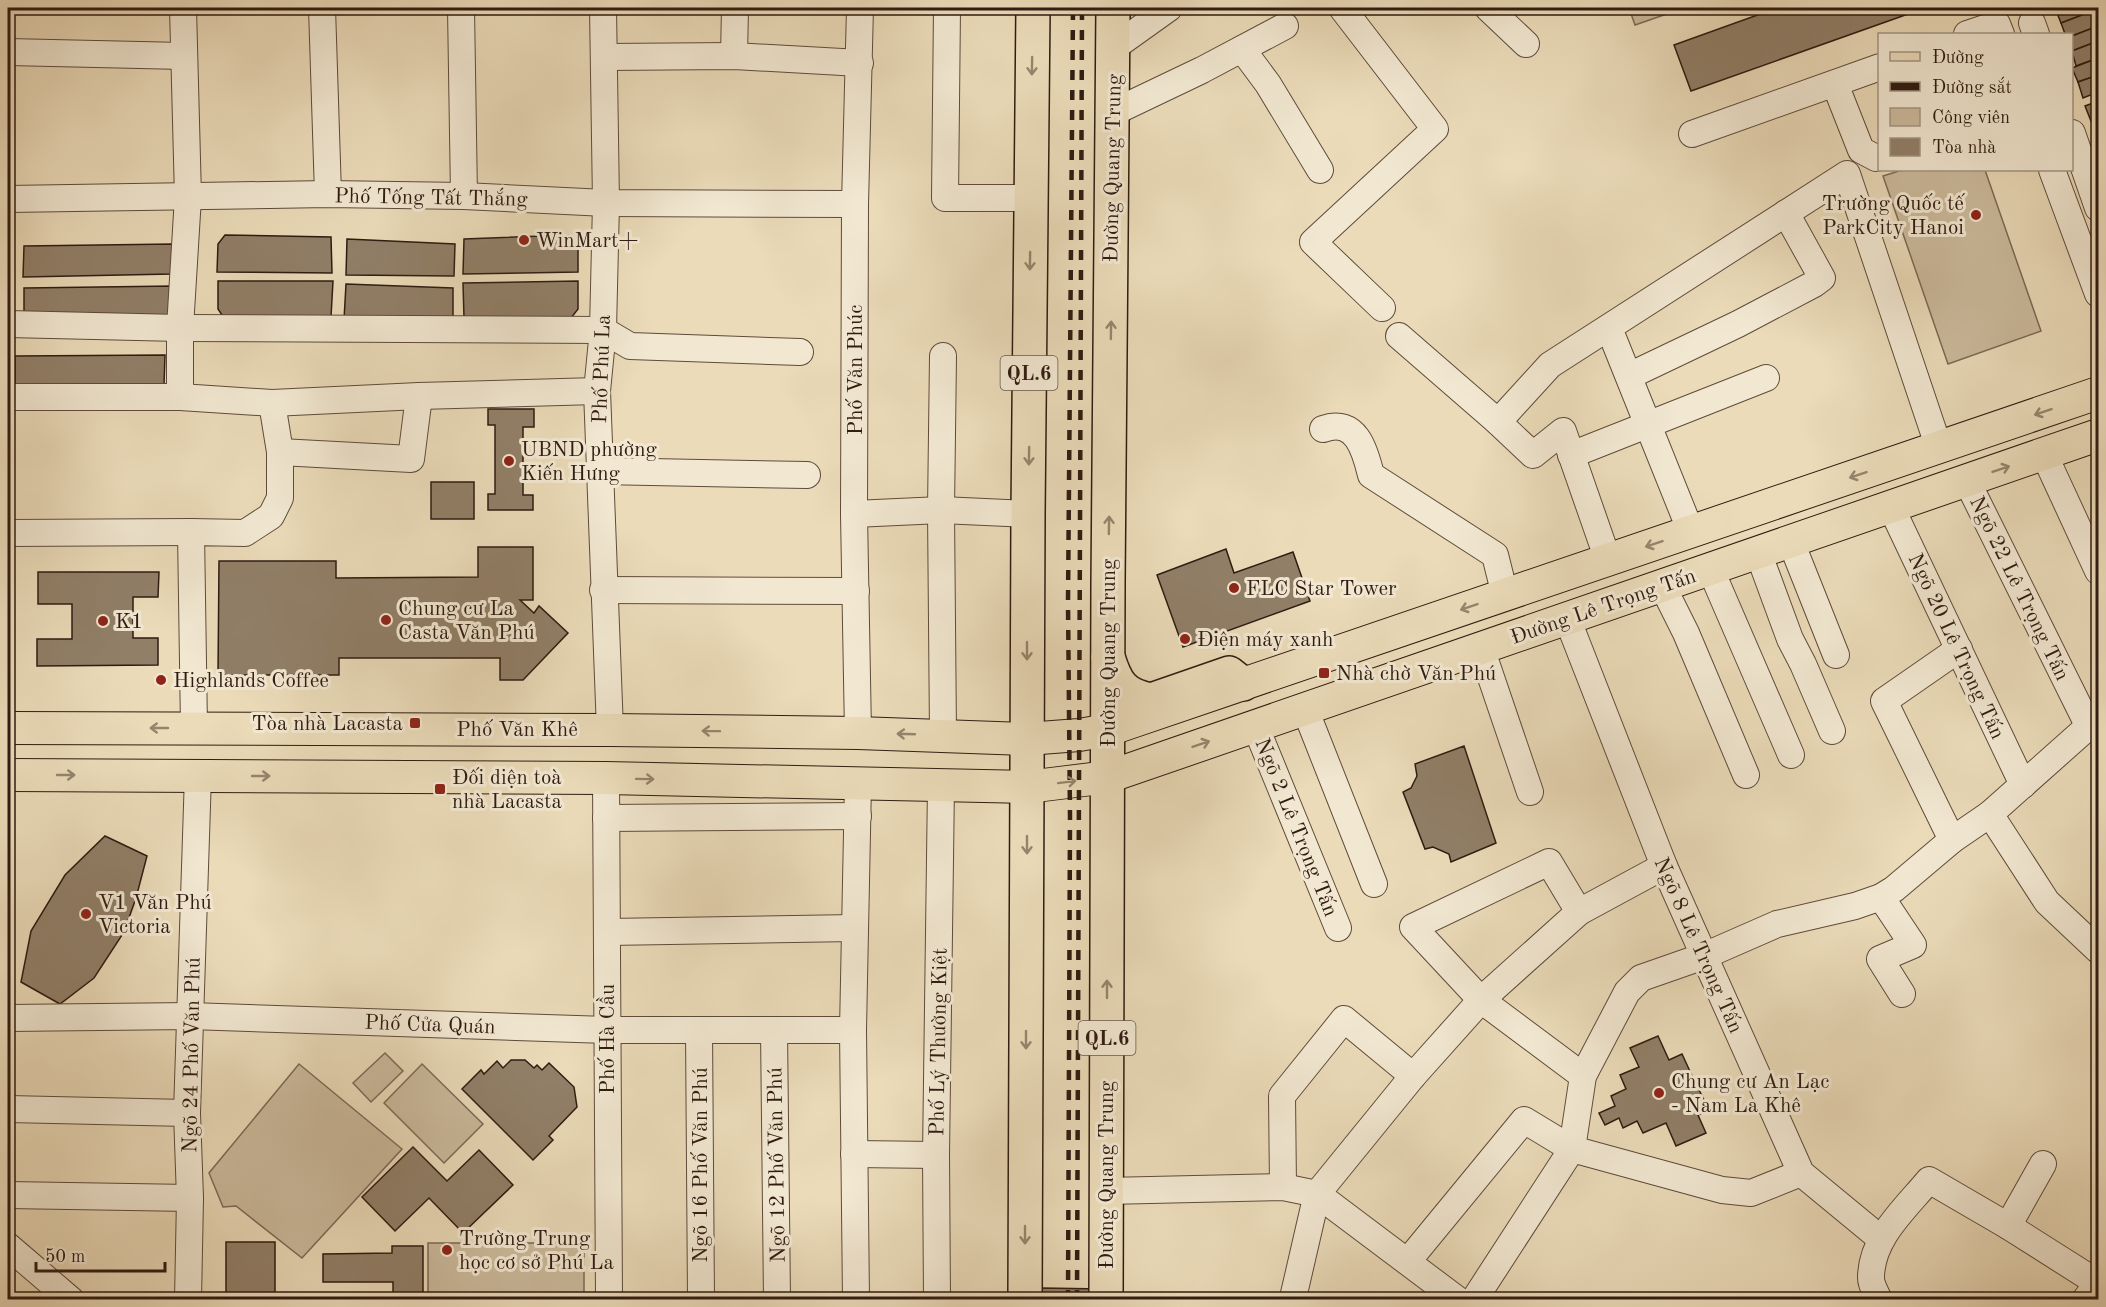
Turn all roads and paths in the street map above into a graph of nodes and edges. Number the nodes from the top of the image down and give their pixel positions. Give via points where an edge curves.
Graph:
1 (183, 8) edge
2 (322, 8) edge
3 (460, 8) edge
4 (603, 8) edge
5 (735, 8) edge
6 (860, 8) edge
7 (947, 8) edge
8 (1033, 8) edge
9 (1113, 8) edge
10 (1169, 8) edge
11 (1342, 8) edge
12 (1488, 8) edge
13 (1285, 26) dead end
14 (1999, 29) edge
15 (1973, 33) edge
16 (1526, 44) dead end
17 (1113, 48) junction
18 (1242, 49) junction
19 (8, 52) edge
20 (184, 56) junction
21 (734, 56) junction
22 (605, 57) junction
23 (860, 63) junction
24 (1878, 68) edge
25 (1835, 84) junction
26 (1112, 113) junction
27 (1692, 134) dead end
28 (2073, 136) edge
29 (1878, 158) edge
30 (1320, 170) dead end
31 (2052, 171) edge
32 (328, 194) junction
33 (464, 196) junction
34 (188, 197) junction
35 (1031, 198) junction
36 (8, 199) edge
37 (606, 203) junction
38 (855, 204) junction
39 (2098, 208) edge
40 (1786, 213) junction
41 (2098, 294) edge
42 (1382, 308) dead end
43 (8, 324) edge
44 (180, 328) junction
45 (1609, 328) junction
46 (603, 330) junction
47 (1399, 336) dead end
48 (800, 352) dead end
49 (943, 356) dead end
50 (1629, 376) junction
51 (1766, 378) dead end
52 (597, 391) junction
53 (2098, 393) edge
54 (419, 396) junction
55 (8, 397) edge
56 (180, 397) junction
57 (272, 403) junction
58 (1498, 422) junction
59 (1648, 425) junction
60 (1323, 429) dead end
61 (2098, 435) edge
62 (1939, 448) junction
63 (280, 452) junction
64 (2044, 454) junction
65 (1571, 455) junction
66 (600, 471) junction
67 (807, 475) dead end
68 (1967, 481) junction
69 (1891, 507) junction
70 (941, 510) junction
71 (854, 513) junction
72 (1028, 514) junction
73 (190, 532) junction
74 (1691, 532) junction
75 (8, 533) edge
76 (1791, 542) junction
77 (1758, 552) junction
78 (1608, 560) junction
79 (1710, 568) junction
80 (2098, 572) edge
81 (1662, 585) junction
82 (603, 590) junction
83 (856, 591) junction
84 (1505, 595) junction
85 (1567, 618) junction
86 (1481, 648) junction
87 (1959, 649) junction
88 (1836, 655) dead end
89 (1108, 657) junction
90 (1243, 684) junction
91 (1305, 709) junction
92 (2094, 723) edge
93 (1122, 725) junction
94 (1255, 725) junction
95 (8, 728) edge
96 (194, 728) junction
97 (610, 730) junction
98 (1832, 730) dead end
99 (858, 733) junction
100 (943, 735) junction
101 (1017, 739) junction
102 (1791, 755) dead end
103 (1146, 763) junction
104 (8, 775) edge
105 (198, 775) junction
106 (1746, 775) dead end
107 (1108, 777) junction
108 (606, 778) junction
109 (858, 783) junction
110 (942, 784) junction
111 (2023, 785) junction
112 (1016, 786) junction
113 (1530, 792) dead end
114 (1990, 814) junction
115 (858, 816) junction
116 (606, 818) junction
117 (1952, 840) junction
118 (1664, 866) junction
119 (1374, 884) dead end
120 (1881, 897) junction
121 (1579, 912) junction
122 (855, 928) junction
123 (1338, 928) dead end
124 (607, 932) junction
125 (2098, 950) edge
126 (1704, 957) junction
127 (1902, 994) dead end
128 (1482, 1000) junction
129 (190, 1016) junction
130 (8, 1018) edge
131 (608, 1030) junction
132 (699, 1030) junction
133 (774, 1030) junction
134 (853, 1030) junction
135 (1413, 1076) junction
136 (1583, 1076) junction
137 (8, 1109) edge
138 (187, 1113) junction
139 (1572, 1149) junction
140 (854, 1154) junction
141 (936, 1155) junction
142 (2043, 1164) dead end
143 (1801, 1173) junction
144 (1283, 1187) junction
145 (1106, 1191) junction
146 (1317, 1194) junction
147 (8, 1195) edge
148 (190, 1198) junction
149 (2008, 1226) junction
150 (1881, 1239) junction
151 (8, 1246) edge
152 (1408, 1261) junction
153 (1293, 1298) edge
154 (71, 1299) edge
155 (188, 1299) edge
156 (609, 1299) edge
157 (701, 1299) edge
158 (777, 1299) edge
159 (856, 1299) edge
160 (937, 1299) edge
161 (1025, 1299) edge
162 (1106, 1299) edge
163 (1458, 1299) edge
164 (1474, 1299) edge
165 (1879, 1299) edge
166 (2085, 1299) edge

1 - 20 street
2 - 32 street
3 - 33 street
4 - 22 street, Phố Phú La
5 - 21 street
6 - 23 street, Phố Văn Phúc
7 - 35 street via 945,198
8 -> 35 highway, QL.6
9 - 17 highway, Đường Quang Trung / QL.6
10 - 17 street
11 - 42 street via 1435,129 1313,242
12 - 16 street
13 - 18 street
14 - 15 street
17 - 26 highway, Đường Quang Trung / QL.6
18 - 26 street
18 - 30 street
19 - 20 street
20 - 34 street
21 - 22 street
21 - 23 street
22 - 37 street, Phố Phú La
23 - 38 street, Phố Văn Phúc
24 - 25 street
25 - 27 street
25 - 29 street via 1861,150
89 -> 26 highway, Đường Quang Trung / QL.6
28 - 39 street
31 - 41 street
32 - 33 street, Phố Tống Tất Thắng
32 - 34 street, Phố Tống Tất Thắng
33 - 37 street, Phố Tống Tất Thắng
34 - 36 street, Phố Tống Tất Thắng
34 - 44 street
35 -> 72 highway, QL.6
37 - 38 street, Phố Tống Tất Thắng
37 - 46 street, Phố Phú La
38 - 71 street, Phố Văn Phúc
40 - 45 street
40 - 50 street via 1822,278 1815,285
40 - 62 street via 1847,174
43 - 44 street
44 - 46 street
44 - 56 street
45 - 50 street
45 - 58 street via 1550,365
46 - 48 street via 630,346
46 - 52 street, Phố Phú La
47 - 58 street
49 - 70 street
50 - 59 street
51 - 59 street
52 - 54 street
52 - 66 street, Phố Phú La
53 -> 62 main road, Đường Lê Trọng Tấn
54 - 57 street
54 - 63 street via 411,459
55 - 56 street
56 - 57 street
57 - 63 street
58 - 65 street via 1533,455 1563,431
59 - 65 street
59 - 74 street
60 - 84 street via 1333,425 1346,428 1364,447 1371,475 1495,555
61 - 64 main road, Đường Lê Trọng Tấn
62 -> 74 main road, Đường Lê Trọng Tấn
63 - 73 street via 280,498 271,516 245,533
68 -> 64 main road, Đường Lê Trọng Tấn
64 - 80 street
65 - 78 street
66 - 67 street
66 - 82 street, Phố Phú La
68 - 69 main road, Đường Lê Trọng Tấn
68 - 92 street, Ngõ 22 Lê Trọng Tấn
69 - 76 main road, Đường Lê Trọng Tấn
69 - 87 street, Ngõ 20 Lê Trọng Tấn
70 - 71 street
70 - 72 street
70 - 100 street
71 - 83 street, Phố Văn Phúc
72 -> 101 highway, QL.6
73 - 75 street
73 - 96 street
74 -> 78 main road, Đường Lê Trọng Tấn
76 - 77 main road, Đường Lê Trọng Tấn
76 - 88 street
77 - 79 main road, Đường Lê Trọng Tấn
77 - 98 street via 1790,639
78 - 84 main road, Đường Lê Trọng Tấn
79 - 81 main road, Đường Lê Trọng Tấn
79 - 102 street
81 - 85 main road, Đường Lê Trọng Tấn
81 - 106 street
82 - 83 street
82 - 97 street, Phố Phú La
83 - 99 street, Phố Văn Phúc
84 -> 90 main road, Đường Lê Trọng Tấn
85 - 86 main road, Đường Lê Trọng Tấn
85 - 118 street, Ngõ 8 Lê Trọng Tấn
86 - 91 main road, Đường Lê Trọng Tấn
86 - 113 street
87 - 111 street, Ngõ 20 Lê Trọng Tấn
87 - 117 street via 1884,701
89 - 90 highway via 1115,680 1145,699 1229,673
89 - 93 highway, Đường Quang Trung / QL.6
90 - 93 main road, Đường Lê Trọng Tấn
91 - 94 main road, Đường Lê Trọng Tấn
91 - 119 street
92 - 111 street
93 - 101 main road, Đường Lê Trọng Tấn via 1079,735
93 - 103 main road
93 - 107 highway, Đường Quang Trung / QL.6
103 -> 94 main road, Đường Lê Trọng Tấn
94 - 123 street, Ngõ 2 Lê Trọng Tấn
96 -> 95 main road, Phố Văn Khê
96 - 97 main road, Phố Văn Khê
99 -> 97 main road, Phố Văn Khê
100 -> 99 main road, Phố Văn Khê
100 - 101 main road, Phố Văn Khê
101 - 112 highway, QL.6
103 - 107 main road, Đường Lê Trọng Tấn
104 -> 105 main road
105 -> 108 main road
105 - 129 street, Ngõ 24 Phố Văn Phú
112 -> 107 main road, Đường Lê Trọng Tấn
145 -> 107 highway, Đường Quang Trung / QL.6
108 -> 109 main road
108 - 116 street, Phố Hà Cầu
109 - 110 main road
109 - 115 street
110 - 112 main road
110 - 141 street, Phố Lý Thường Kiệt
111 - 114 street
112 -> 161 highway, QL.6
114 - 117 street
114 - 125 street via 2047,902
115 - 116 street
115 - 122 street
116 - 124 street, Phố Hà Cầu
117 - 120 street
118 - 121 street
118 - 126 street, Ngõ 8 Lê Trọng Tấn
120 - 126 street via 1777,924
120 - 127 street via 1913,945 1880,959
121 - 128 street
121 - 128 street via 1549,862 1413,927
122 - 124 street
122 - 134 street
124 - 131 street, Phố Hà Cầu
126 - 136 street via 1641,978 1628,992
126 - 143 street, Ngõ 8 Lê Trọng Tấn
128 - 135 street
128 - 136 street
129 - 130 street, Phố Cửa Quán
129 - 131 street, Phố Cửa Quán
129 - 138 street, Ngõ 24 Phố Văn Phú
131 - 132 street, Phố Cửa Quán
131 - 156 street, Phố Hà Cầu
132 - 133 street, Phố Cửa Quán
132 - 157 street, Ngõ 16 Phố Văn Phú
133 - 134 street, Phố Cửa Quán
133 - 158 street, Ngõ 12 Phố Văn Phú
134 - 140 street
135 - 144 street via 1344,1019 1282,1096
135 - 146 street
136 - 139 street
137 - 138 street
138 - 148 street, Ngõ 24 Phố Văn Phú
139 - 143 street via 1722,1190 1751,1193
139 - 152 street via 1524,1120
139 - 164 street
140 - 141 street
140 - 159 street
141 - 160 street, Phố Lý Thường Kiệt
142 - 149 street
143 - 150 street, Ngõ 8 Lê Trọng Tấn
144 - 145 street
144 - 146 street
145 - 162 highway, Đường Quang Trung / QL.6
146 - 152 street
146 - 153 street
147 - 148 street
148 - 155 street, Ngõ 24 Phố Văn Phú
149 - 150 street via 1929,1180
149 - 166 street via 2098,1283
150 - 165 street via 1871,1280
151 - 154 street
152 - 163 street

